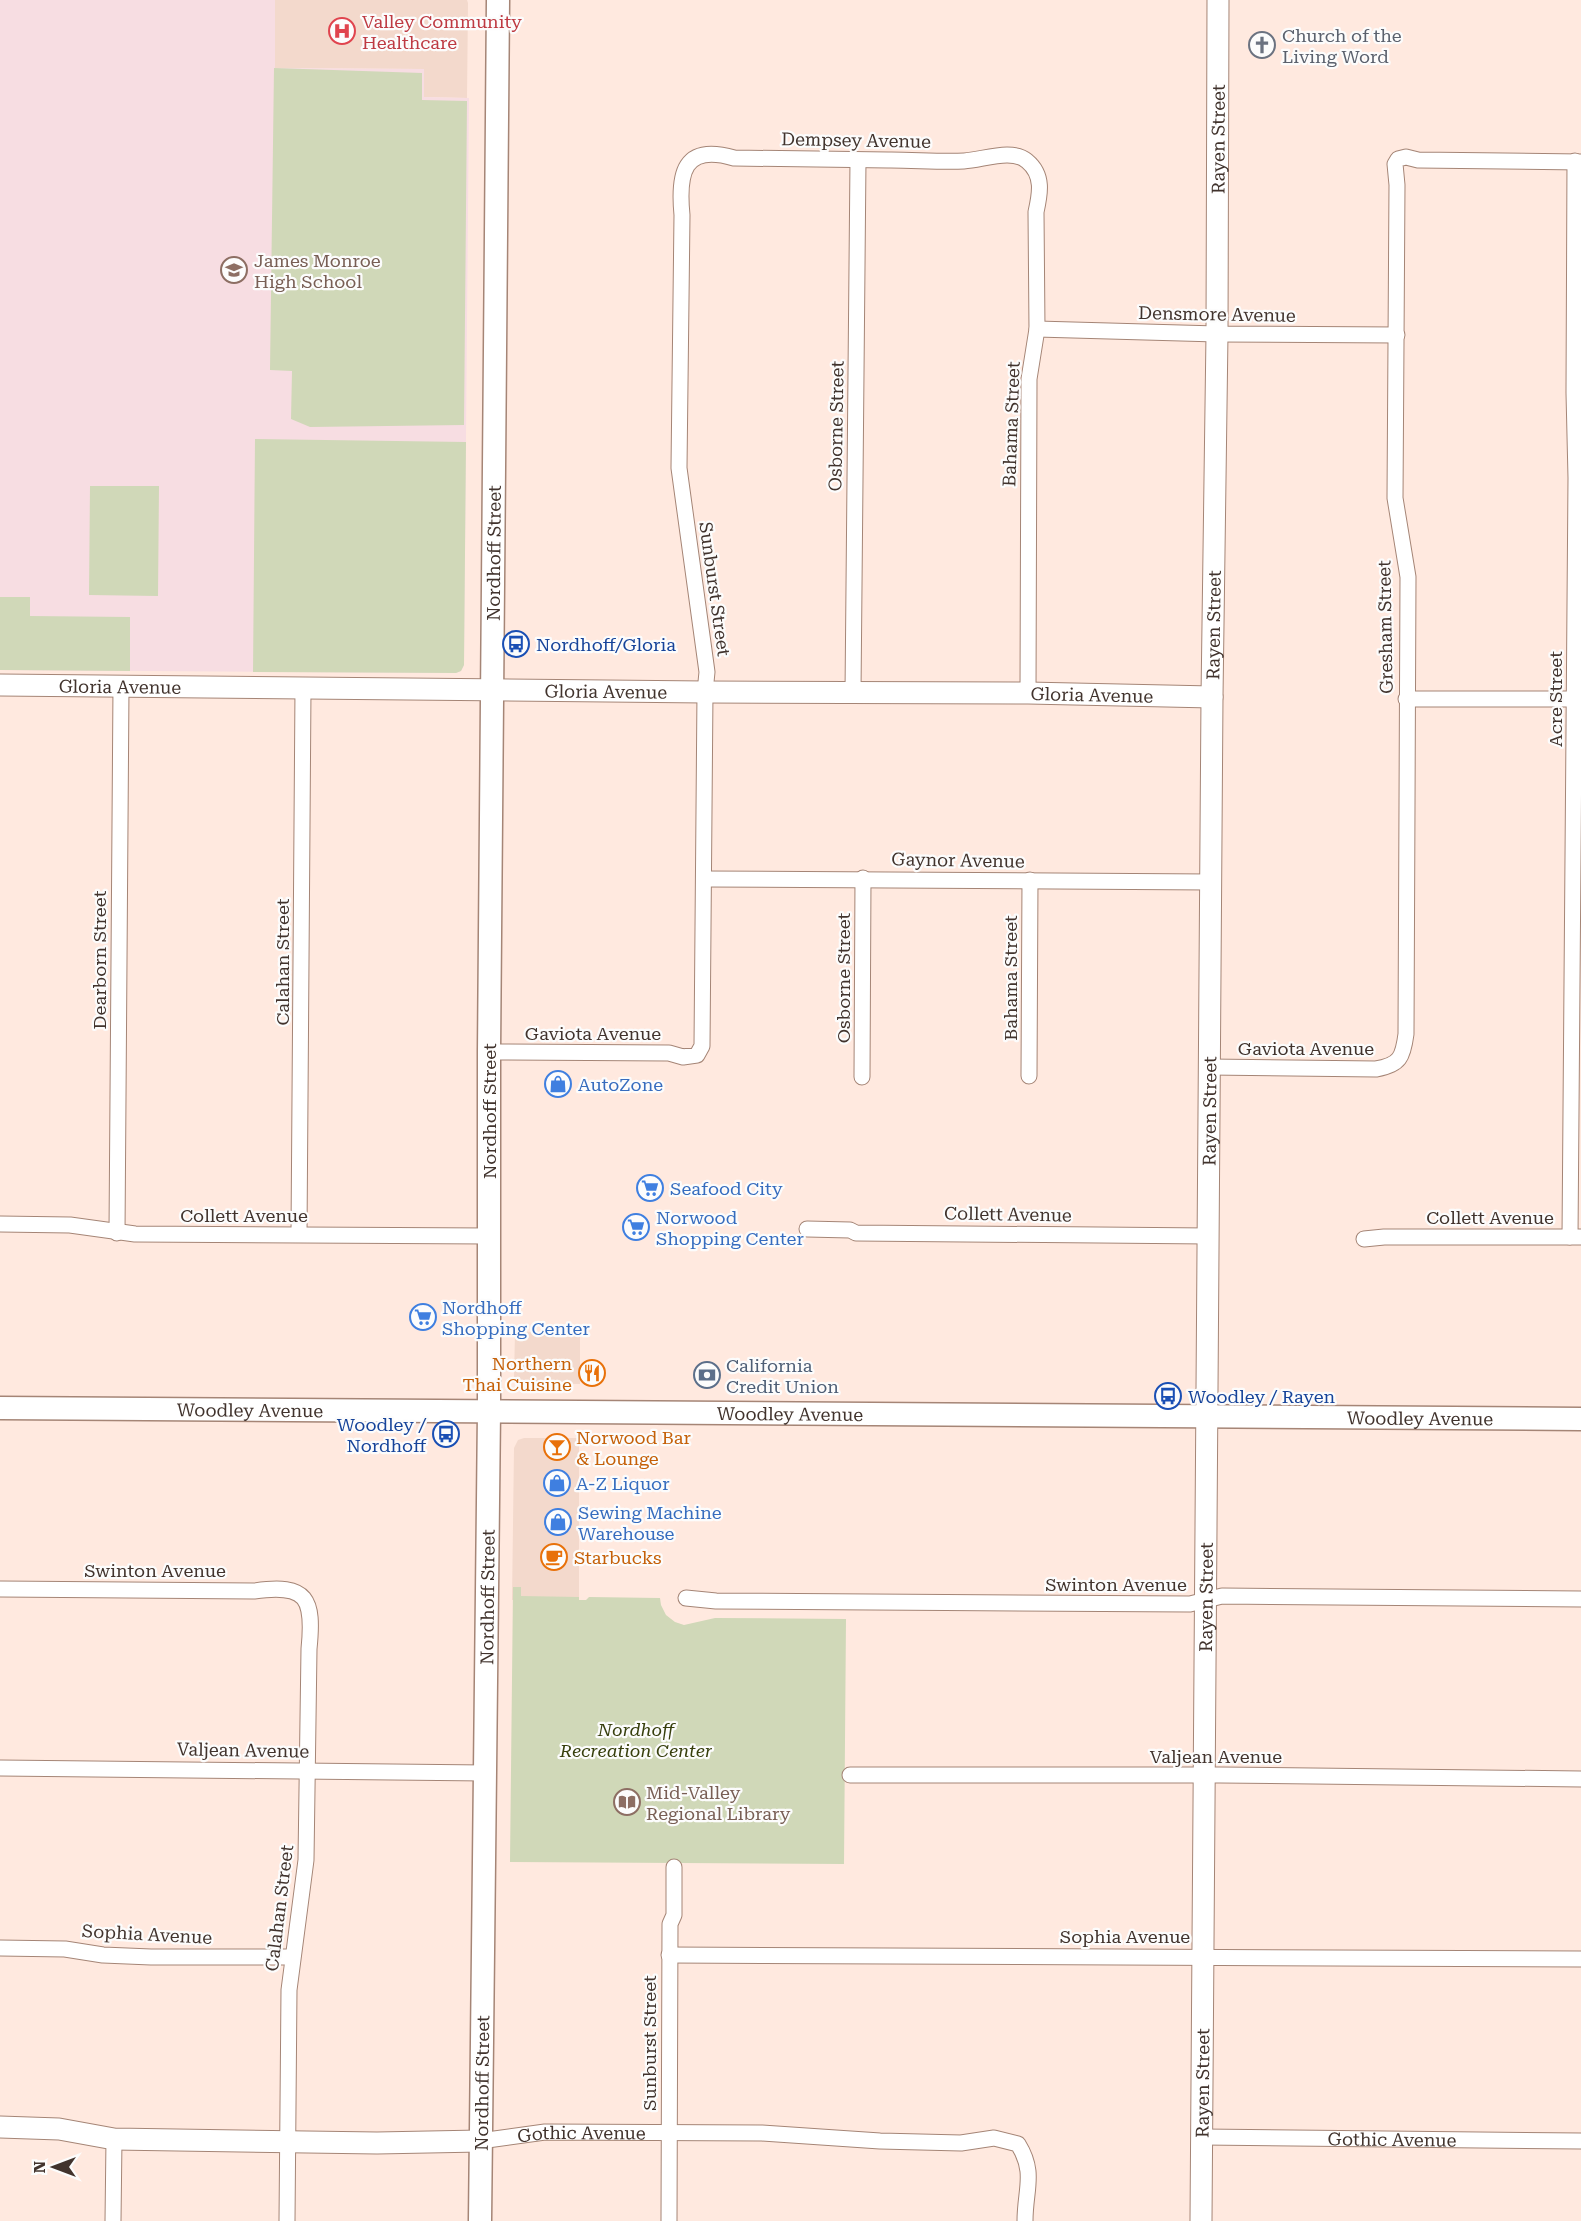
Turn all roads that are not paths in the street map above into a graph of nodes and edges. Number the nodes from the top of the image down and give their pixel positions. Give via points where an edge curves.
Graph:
1 (498, 0) edge
2 (1218, 0) edge
3 (858, 159) junction
4 (1026, 160) joint
5 (1578, 162) edge
6 (687, 164) joint
7 (1037, 329) junction
8 (1217, 334) junction
9 (1397, 335) junction
10 (0, 685) edge
11 (121, 687) junction
12 (303, 689) junction
13 (494, 690) junction
14 (705, 692) junction
15 (853, 693) junction
16 (1028, 693) junction
17 (1212, 697) junction
18 (1406, 699) junction
19 (1578, 699) edge
20 (705, 879) junction
21 (863, 879) junction
22 (1030, 880) junction
23 (1210, 882) junction
24 (489, 1052) junction
25 (696, 1055) joint
26 (1400, 1059) joint
27 (1209, 1067) junction
28 (1029, 1076) dead end
29 (862, 1077) dead end
30 (0, 1224) edge
31 (807, 1229) dead end
32 (117, 1233) junction
33 (299, 1234) junction
34 (489, 1236) junction
35 (1209, 1236) junction
36 (1575, 1237) edge
37 (1364, 1239) dead end
38 (0, 1408) edge
39 (489, 1411) junction
40 (1208, 1417) junction
41 (1581, 1419) edge
42 (0, 1589) edge
43 (686, 1598) dead end
44 (1581, 1599) edge
45 (306, 1600) joint
46 (1207, 1600) junction
47 (0, 1767) edge
48 (307, 1770) junction
49 (485, 1773) junction
50 (850, 1775) dead end
51 (1205, 1776) junction
52 (1581, 1779) edge
53 (674, 1867) dead end
54 (0, 1948) edge
55 (669, 1955) junction
56 (1204, 1956) junction
57 (292, 1957) junction
58 (1581, 1959) edge
59 (0, 2127) edge
60 (668, 2133) junction
61 (1203, 2137) junction
62 (114, 2139) junction
63 (480, 2141) junction
64 (1581, 2141) edge
65 (287, 2142) junction
66 (114, 2221) edge
67 (287, 2221) edge
68 (480, 2221) edge
69 (669, 2221) edge
70 (1025, 2221) edge
71 (1201, 2221) edge

1 - 13 main road, Nordhoff Street
2 - 8 street, Rayen Street
3 - 4 street, Dempsey Avenue via 964,161 1016,156
3 - 6 street, Dempsey Avenue via 734,158 709,154
3 - 15 street, Osborne Street
4 - 7 street, Bahama Street via 1040,185 1036,212
5 - 9 street, Gresham Street via 1398,159
5 - 19 street, Acre Street
6 - 14 street, Sunburst Street via 680,187 679,468 707,672
7 - 8 street, Densmore Avenue
7 - 16 street, Bahama Street via 1029,379
8 - 9 street, Densmore Avenue
8 - 17 street, Rayen Street
9 - 18 street, Gresham Street via 1395,498 1408,577
10 - 11 street, Gloria Avenue
11 - 12 street, Gloria Avenue
11 - 32 street, Dearborn Street
12 - 13 street, Gloria Avenue
12 - 33 street, Calahan Street
13 - 14 street, Gloria Avenue
13 - 24 main road, Nordhoff Street
14 - 15 street, Gloria Avenue
14 - 20 street, Sunburst Street
15 - 16 street, Gloria Avenue
16 - 17 street, Gloria Avenue
17 - 23 street, Rayen Street
18 - 19 street
18 - 26 street, Gresham Street via 1406,1034
19 - 36 street, Acre Street
20 - 21 street, Gaynor Avenue
20 - 25 street, Sunburst Street via 704,1039
21 - 22 street, Gaynor Avenue
21 - 29 street, Osborne Street
22 - 23 street, Gaynor Avenue
22 - 28 street, Bahama Street
23 - 27 street, Rayen Street
24 - 25 street, Gaviota Avenue
24 - 34 main road, Nordhoff Street
26 - 27 street, Gaviota Avenue via 1376,1069
27 - 35 street, Rayen Street
30 - 32 street, Collett Avenue via 70,1225
31 - 35 street, Collett Avenue via 856,1233
32 - 33 street, Collett Avenue
33 - 34 street, Collett Avenue
34 - 39 main road, Nordhoff Street
35 - 40 street, Rayen Street
36 - 37 street, Collett Avenue
38 - 39 main road, Woodley Avenue
39 - 40 main road, Woodley Avenue
39 - 49 main road, Nordhoff Street
40 - 41 main road, Woodley Avenue
40 - 46 street, Rayen Street
42 - 45 street, Swinton Avenue via 273,1588 291,1589
43 - 46 street, Swinton Avenue via 1190,1604
44 - 46 street, Swinton Avenue via 1222,1596
45 - 48 street, Calahan Street via 311,1629
46 - 51 street, Rayen Street
47 - 48 street, Valjean Avenue
48 - 49 street, Valjean Avenue
48 - 57 street, Calahan Street via 306,1872
49 - 63 main road, Nordhoff Street
50 - 51 street, Valjean Avenue
51 - 52 street, Valjean Avenue
51 - 56 street, Rayen Street
53 - 55 street, Sunburst Street
54 - 57 street, Sophia Avenue via 151,1957
55 - 56 street, Sophia Avenue
55 - 60 street, Sunburst Street
56 - 58 street, Sophia Avenue
56 - 61 street, Rayen Street
57 - 65 street, Calahan Street
59 - 62 street, Gothic Avenue via 60,2129
60 - 63 street, Gothic Avenue via 544,2132
60 - 69 street, Sunburst Street
60 - 70 street, Gothic Avenue via 762,2133 961,2143 994,2138 1018,2144 1028,2163
61 - 64 street, Gothic Avenue
61 - 71 street, Rayen Street
62 - 65 street, Gothic Avenue
62 - 66 street
63 - 65 street, Gothic Avenue
63 - 68 main road, Nordhoff Street
65 - 67 street, Calahan Street

